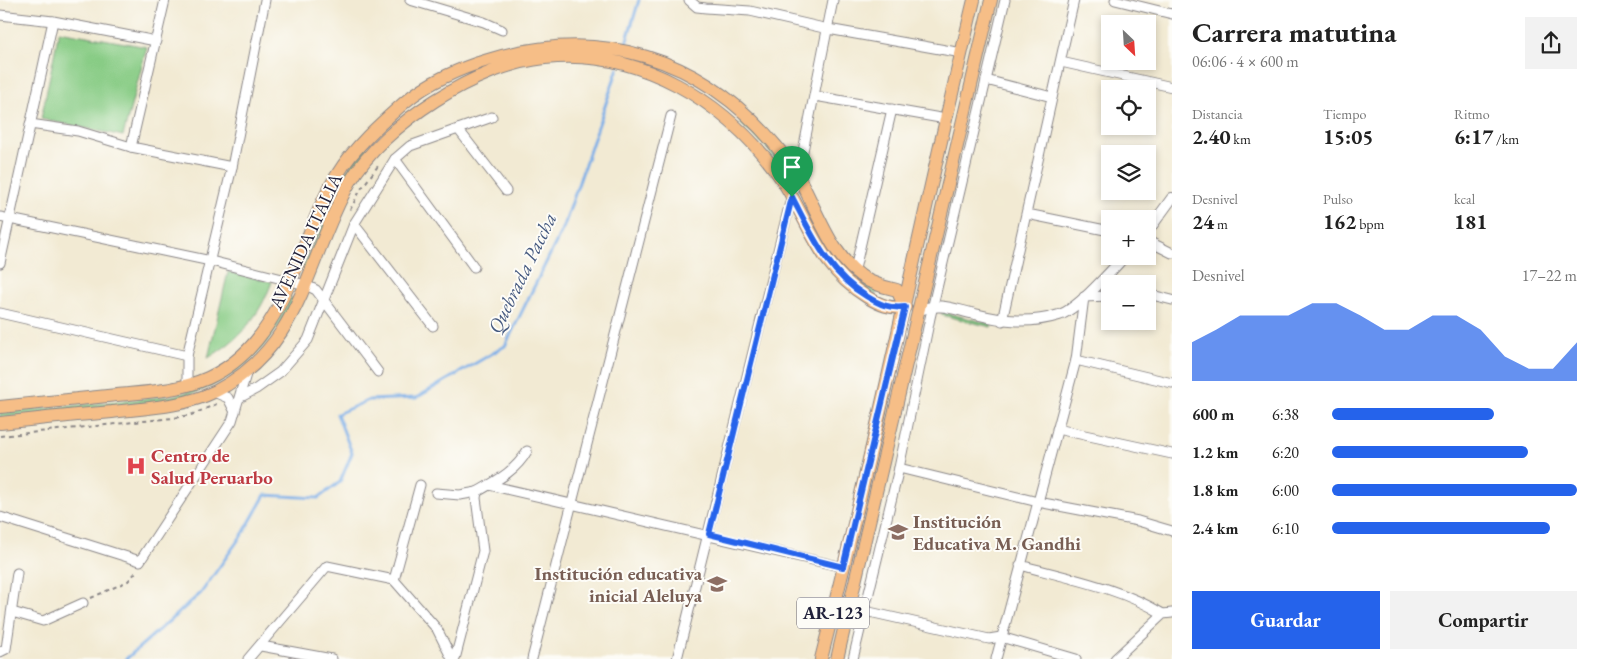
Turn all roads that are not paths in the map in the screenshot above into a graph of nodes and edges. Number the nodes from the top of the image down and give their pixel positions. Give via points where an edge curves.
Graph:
1 (164, 0) edge
2 (265, 0) edge
3 (410, 0) edge
4 (689, 0) edge
5 (833, 0) edge
6 (974, 0) edge
7 (991, 0) edge
8 (1005, 0) edge
9 (1074, 0) edge
10 (1115, 0) edge
11 (1172, 14) edge
12 (0, 15) edge
13 (53, 21) junction
14 (828, 29) junction
15 (502, 30) dead end
16 (156, 41) junction
17 (962, 53) junction
18 (1061, 62) junction
19 (986, 80) junction
20 (1172, 87) edge
21 (815, 96) junction
22 (1052, 97) junction
23 (892, 109) junction
24 (671, 116) dead end
25 (492, 117) dead end
26 (946, 119) junction
27 (30, 124) junction
28 (458, 129) junction
29 (131, 148) junction
30 (802, 156) dead end
31 (395, 159) junction
32 (232, 168) junction
33 (797, 174) junction
34 (506, 191) dead end
35 (792, 197) junction
36 (1172, 198) edge
37 (1027, 214) junction
38 (0, 217) edge
39 (10, 219) junction
40 (1156, 219) edge
41 (354, 224) junction
42 (1101, 229) edge
43 (1156, 245) edge
44 (1172, 254) edge
45 (211, 261) junction
46 (0, 263) edge
47 (1115, 265) edge
48 (474, 267) dead end
49 (855, 269) junction
50 (290, 281) junction
51 (306, 285) junction
52 (1101, 296) edge
53 (1156, 296) edge
54 (1084, 297) junction
55 (322, 299) junction
56 (1172, 300) edge
57 (935, 304) junction
58 (905, 307) junction
59 (919, 310) junction
60 (0, 313) edge
61 (930, 318) junction
62 (1002, 321) junction
63 (433, 326) dead end
64 (187, 356) junction
65 (1076, 360) junction
66 (247, 371) junction
67 (378, 372) dead end
68 (1172, 382) edge
69 (187, 385) junction
70 (214, 392) junction
71 (241, 396) junction
72 (0, 407) edge
73 (235, 412) junction
74 (0, 423) edge
75 (1057, 429) junction
76 (526, 452) dead end
77 (1172, 454) edge
78 (899, 468) junction
79 (420, 485) dead end
80 (490, 485) junction
81 (477, 492) junction
82 (436, 494) dead end
83 (1038, 502) junction
84 (572, 503) junction
85 (0, 517) edge
86 (1172, 531) edge
87 (709, 534) junction
88 (1020, 565) junction
89 (843, 567) junction
90 (17, 573) dead end
91 (394, 580) junction
92 (83, 602) road end
93 (865, 611) junction
94 (12, 612) junction
95 (1168, 614) edge
96 (1001, 637) junction
97 (261, 646) junction
98 (0, 652) edge
99 (248, 659) edge
100 (332, 659) edge
101 (453, 659) edge
102 (532, 659) edge
103 (677, 659) edge
104 (821, 659) edge
105 (837, 659) edge
106 (853, 659) edge
107 (996, 659) edge
108 (1076, 659) edge
109 (1114, 659) edge

1 - 16 street
2 - 32 street
3 - 15 street
4 - 14 street via 706,8 750,11
5 - 14 street
6 - 17 main road, AR-123
7 - 59 main road, AR-123
8 - 19 street
9 - 18 street
10 - 11 street
12 - 13 street
13 - 16 street
13 - 27 street
14 - 17 street
14 - 21 street
16 - 29 street
17 - 26 main road, AR-123
18 - 20 street
18 - 22 street
19 - 22 street
19 - 57 street
21 - 23 street
21 - 30 street
22 - 37 street
23 - 26 street
23 - 49 street
24 - 84 street
25 - 28 street
26 - 58 main road, AR-123
27 - 29 street via 78,132
27 - 39 street
28 - 31 street via 410,146
28 - 34 street
29 - 32 street
31 - 41 street
31 - 48 street
32 - 45 street
33 - 35 street
33 - 49 main road, AVENIDA ITALIA via 834,246
33 - 50 main road, AVENIDA ITALIA via 762,130 689,74 655,59 614,48 568,45 519,51 468,66 413,95 366,139 337,174
35 - 51 main road, AVENIDA ITALIA via 761,153 736,125 682,87 638,68 591,58 544,58 501,69 458,88 396,130 350,182
35 - 58 main road, AVENIDA ITALIA via 826,261 846,282 891,309
35 - 87 street
36 - 40 street
37 - 42 street
37 - 62 street
38 - 39 street
39 - 45 street
39 - 46 street
41 - 55 street
41 - 63 street
43 - 44 street
45 - 50 street
45 - 64 street
47 - 54 street
49 - 58 main road, AVENIDA ITALIA via 868,280 897,290
50 - 51 street
50 - 69 main road, AVENIDA ITALIA via 274,316 249,348 222,370
51 - 55 street via 316,290
51 - 66 main road, AVENIDA ITALIA via 286,328
52 - 54 street
53 - 56 street
54 - 62 street via 1060,315 1019,322
54 - 65 street
55 - 67 street
55 - 71 street via 308,340 297,354 280,372
57 - 59 street
57 - 61 street
57 - 62 street
58 - 89 main road, AR-123
59 - 61 street
59 - 105 main road, AR-123
60 - 64 street
61 - 78 street
64 - 69 street
65 - 68 street
65 - 75 street
66 - 70 main road, AVENIDA ITALIA
66 - 71 street
69 - 72 main road, AVENIDA ITALIA
70 - 73 street via 228,398
70 - 74 main road, AVENIDA ITALIA via 172,405
71 - 73 street
73 - 85 street via 222,438 140,561
75 - 77 street
75 - 83 street
76 - 80 street via 514,468
78 - 83 street
78 - 93 street
79 - 91 street
80 - 81 street
80 - 84 street
81 - 82 street
81 - 101 street via 483,551
83 - 86 street via 1138,521
83 - 88 street
84 - 87 street
84 - 102 street
87 - 89 street
87 - 103 street
88 - 95 street via 1116,592
88 - 96 street
89 - 104 main road, AR-123
90 - 94 street
91 - 97 street via 327,566
91 - 101 street via 437,629
92 - 94 street via 43,621
93 - 96 street via 989,639
93 - 106 street
94 - 98 street via 6,650
95 - 109 street
96 - 107 street
96 - 108 street
97 - 99 street
97 - 100 street

